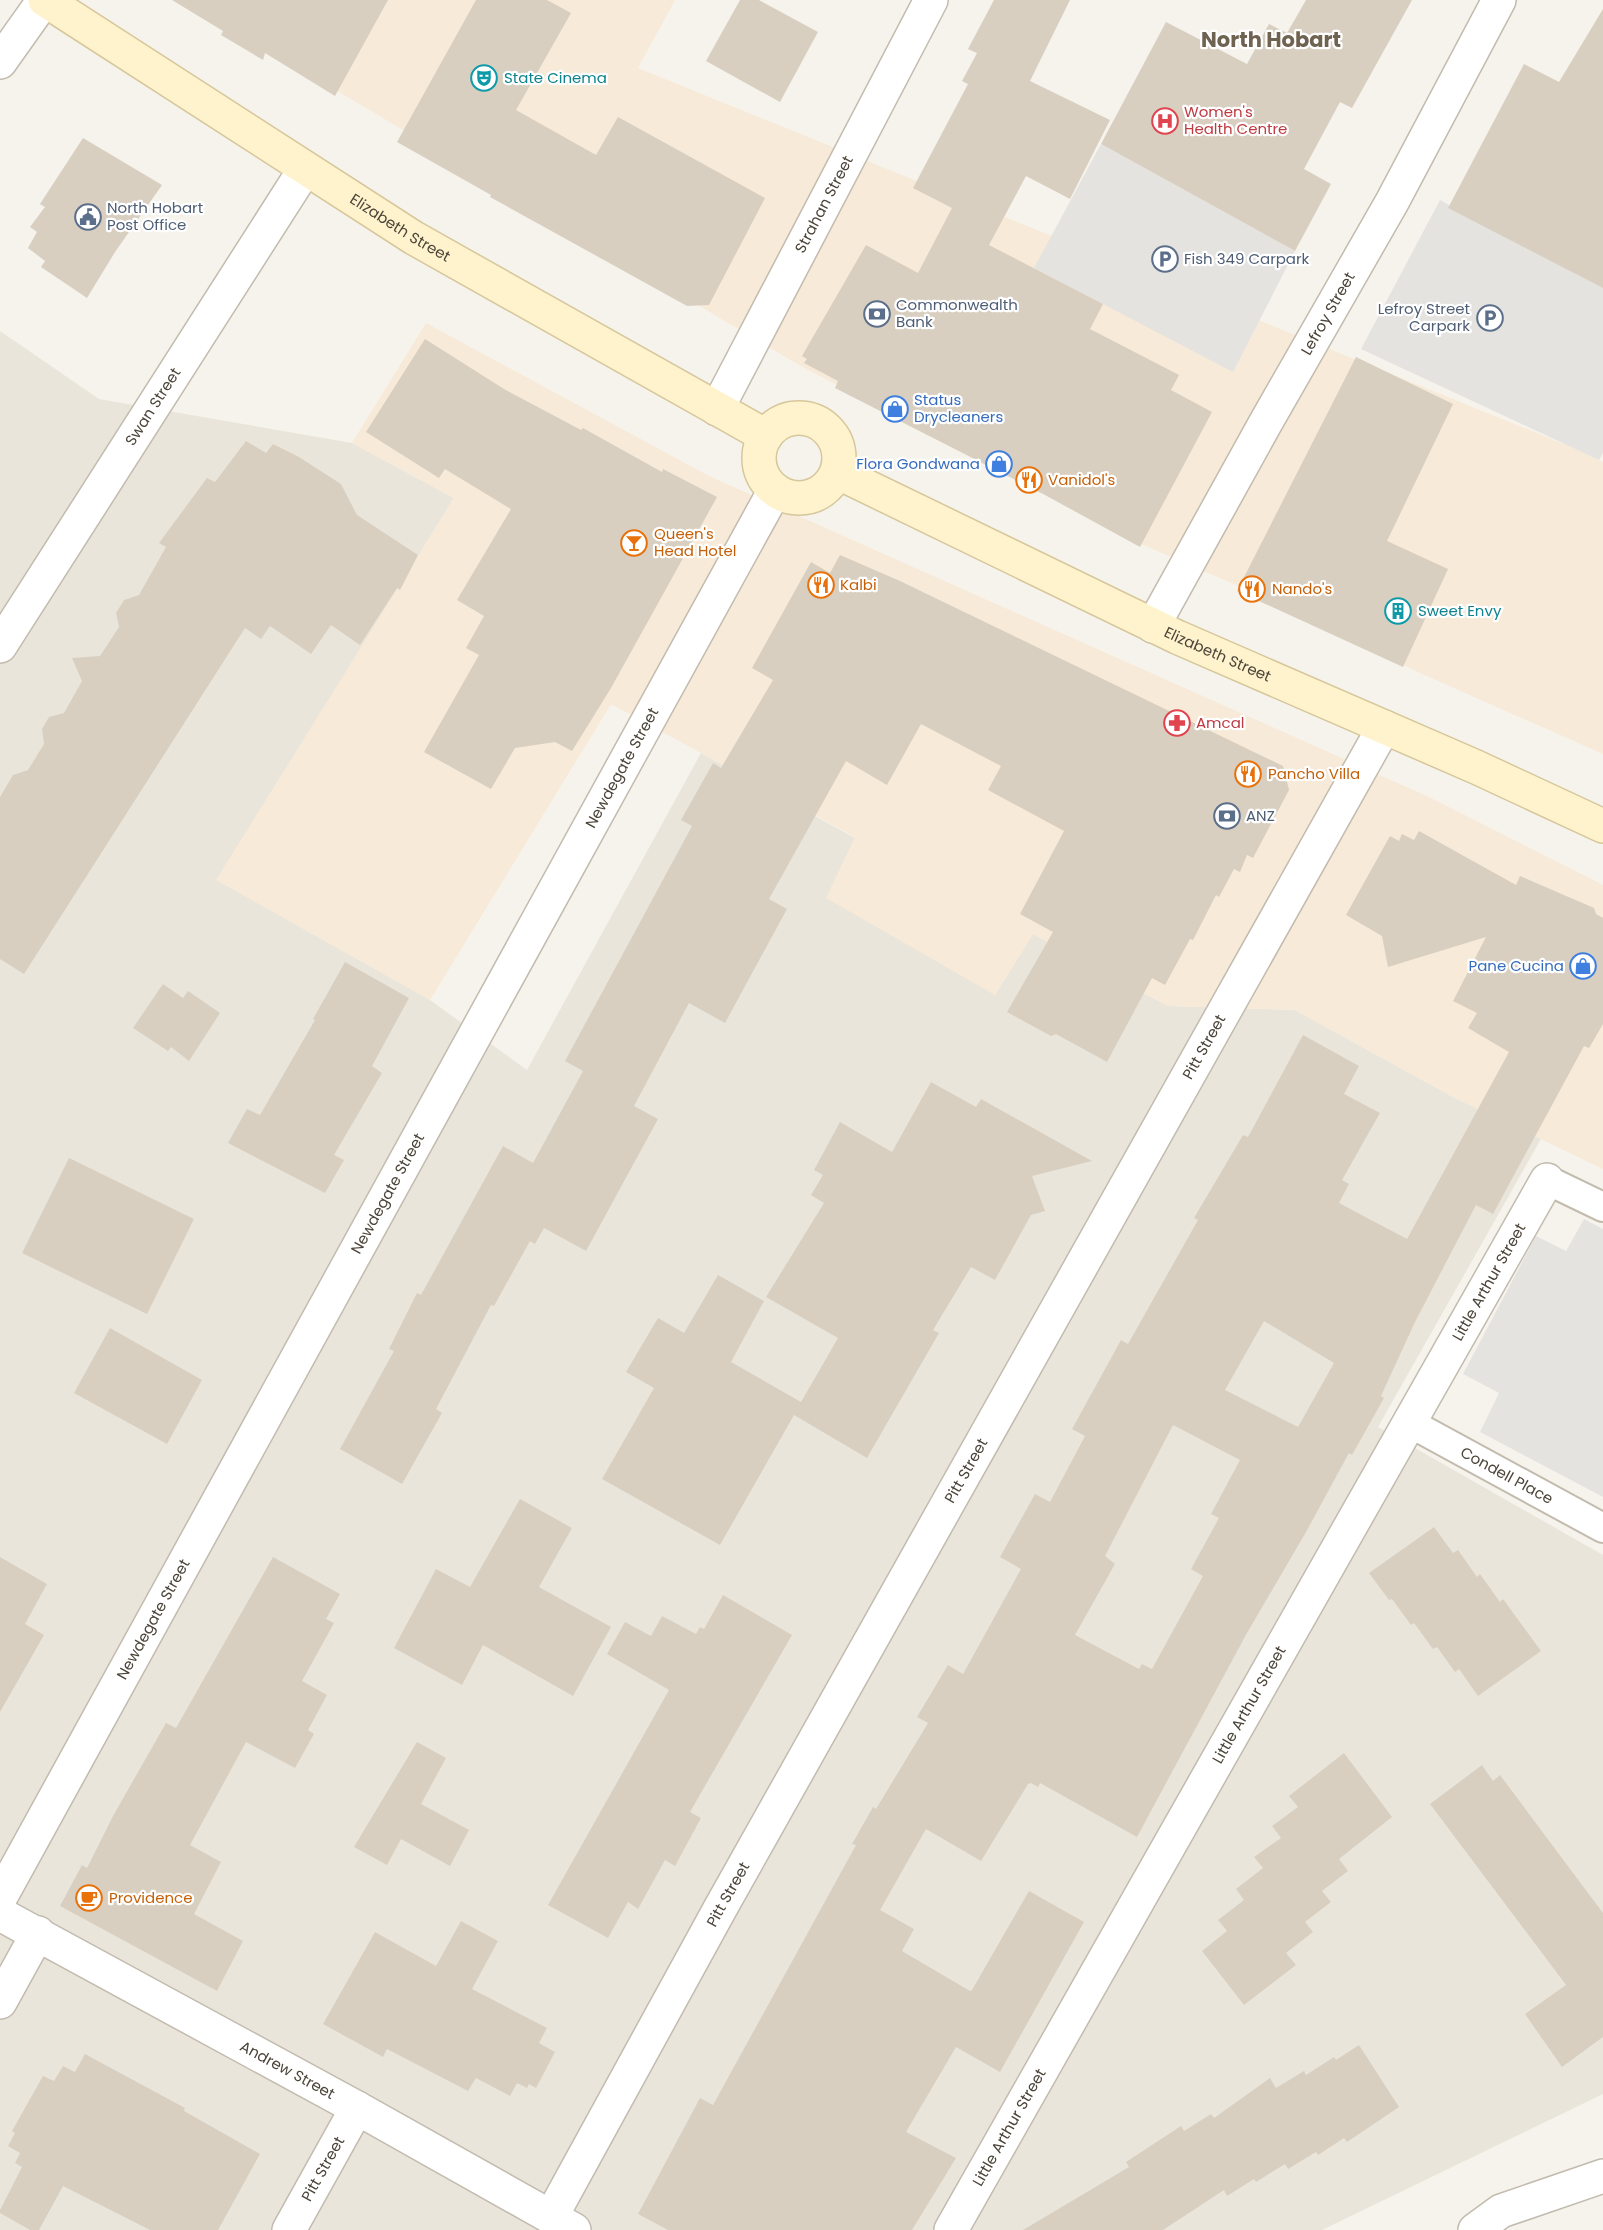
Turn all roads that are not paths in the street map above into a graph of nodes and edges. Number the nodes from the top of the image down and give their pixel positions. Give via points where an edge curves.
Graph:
1 (44, 0) edge
2 (932, 0) edge
3 (1499, 0) edge
4 (0, 62) edge
5 (305, 169) junction
6 (717, 409) junction
7 (766, 436) junction
8 (837, 472) junction
9 (775, 490) junction
10 (1154, 626) junction
11 (0, 646) edge
12 (1384, 728) junction
13 (1603, 826) edge
14 (1547, 1179) joint
15 (1603, 1207) edge
16 (1410, 1423) junction
17 (1603, 1528) edge
18 (0, 1898) edge
19 (0, 1914) edge
20 (38, 1933) junction
21 (0, 2002) edge
22 (357, 2108) junction
23 (1603, 2176) edge
24 (563, 2224) edge
25 (289, 2230) edge
26 (951, 2230) edge
27 (1475, 2230) edge

1 - 4 street
1 - 5 main road, Elizabeth Street
2 - 6 street, Strahan Street
3 - 10 street, Lefroy Street via 1392,202
5 - 6 main road, Elizabeth Street via 414,238
5 - 11 street, Swan Street
6 - 7 main road, Elizabeth Street
7 - 8 main road via 787,421 812,420 832,435 838,447
7 - 9 main road via 759,459 761,471
8 - 9 main road via 822,492 811,497 786,496
8 - 10 main road, Elizabeth Street
9 - 18 street, Newdegate Street
10 - 12 main road, Elizabeth Street
12 - 13 main road, Elizabeth Street
12 - 24 street, Pitt Street via 721,1907
14 - 15 lane
14 - 16 street, Little Arthur Street
16 - 17 lane, Condell Place
16 - 26 street, Little Arthur Street
19 - 20 street, Andrew Street
20 - 21 street
20 - 22 street, Andrew Street
22 - 24 street, Andrew Street
22 - 25 street, Pitt Street
23 - 27 street via 1501,2211

